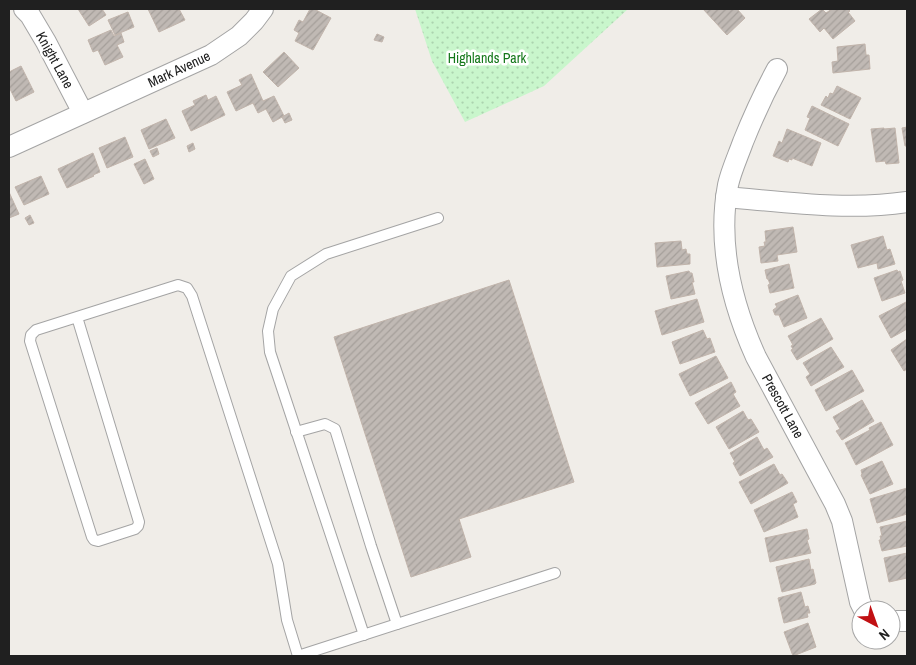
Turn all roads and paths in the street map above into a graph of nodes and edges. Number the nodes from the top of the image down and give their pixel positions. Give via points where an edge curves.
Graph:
1 (24, 9) edge
2 (263, 9) edge
3 (777, 69) dead end
4 (83, 112) junction
5 (9, 147) edge
6 (726, 197) junction
7 (907, 202) edge
8 (438, 218) dead end
9 (77, 317) junction
10 (296, 432) junction
11 (554, 573) dead end
12 (860, 600) edge
13 (397, 624) junction
14 (364, 635) junction
15 (298, 656) edge

1 - 4 street, Knight Lane via 46,42
2 - 4 street, Mark Avenue via 238,36 211,55
3 - 6 street, Prescott Lane via 738,154
4 - 5 street, Mark Avenue
6 - 7 street via 850,206
6 - 12 street, Prescott Lane via 725,248 737,308 756,357 835,504 842,521
8 - 10 lane via 326,254 291,276 273,309 268,331 270,352
9 - 9 lane via 36,330 30,341 92,537 98,541 135,529 139,522
9 - 15 lane via 178,285 187,288 278,564 287,620
10 - 13 lane via 326,424 336,429
10 - 14 lane
11 - 13 lane
13 - 14 lane
14 - 15 lane

